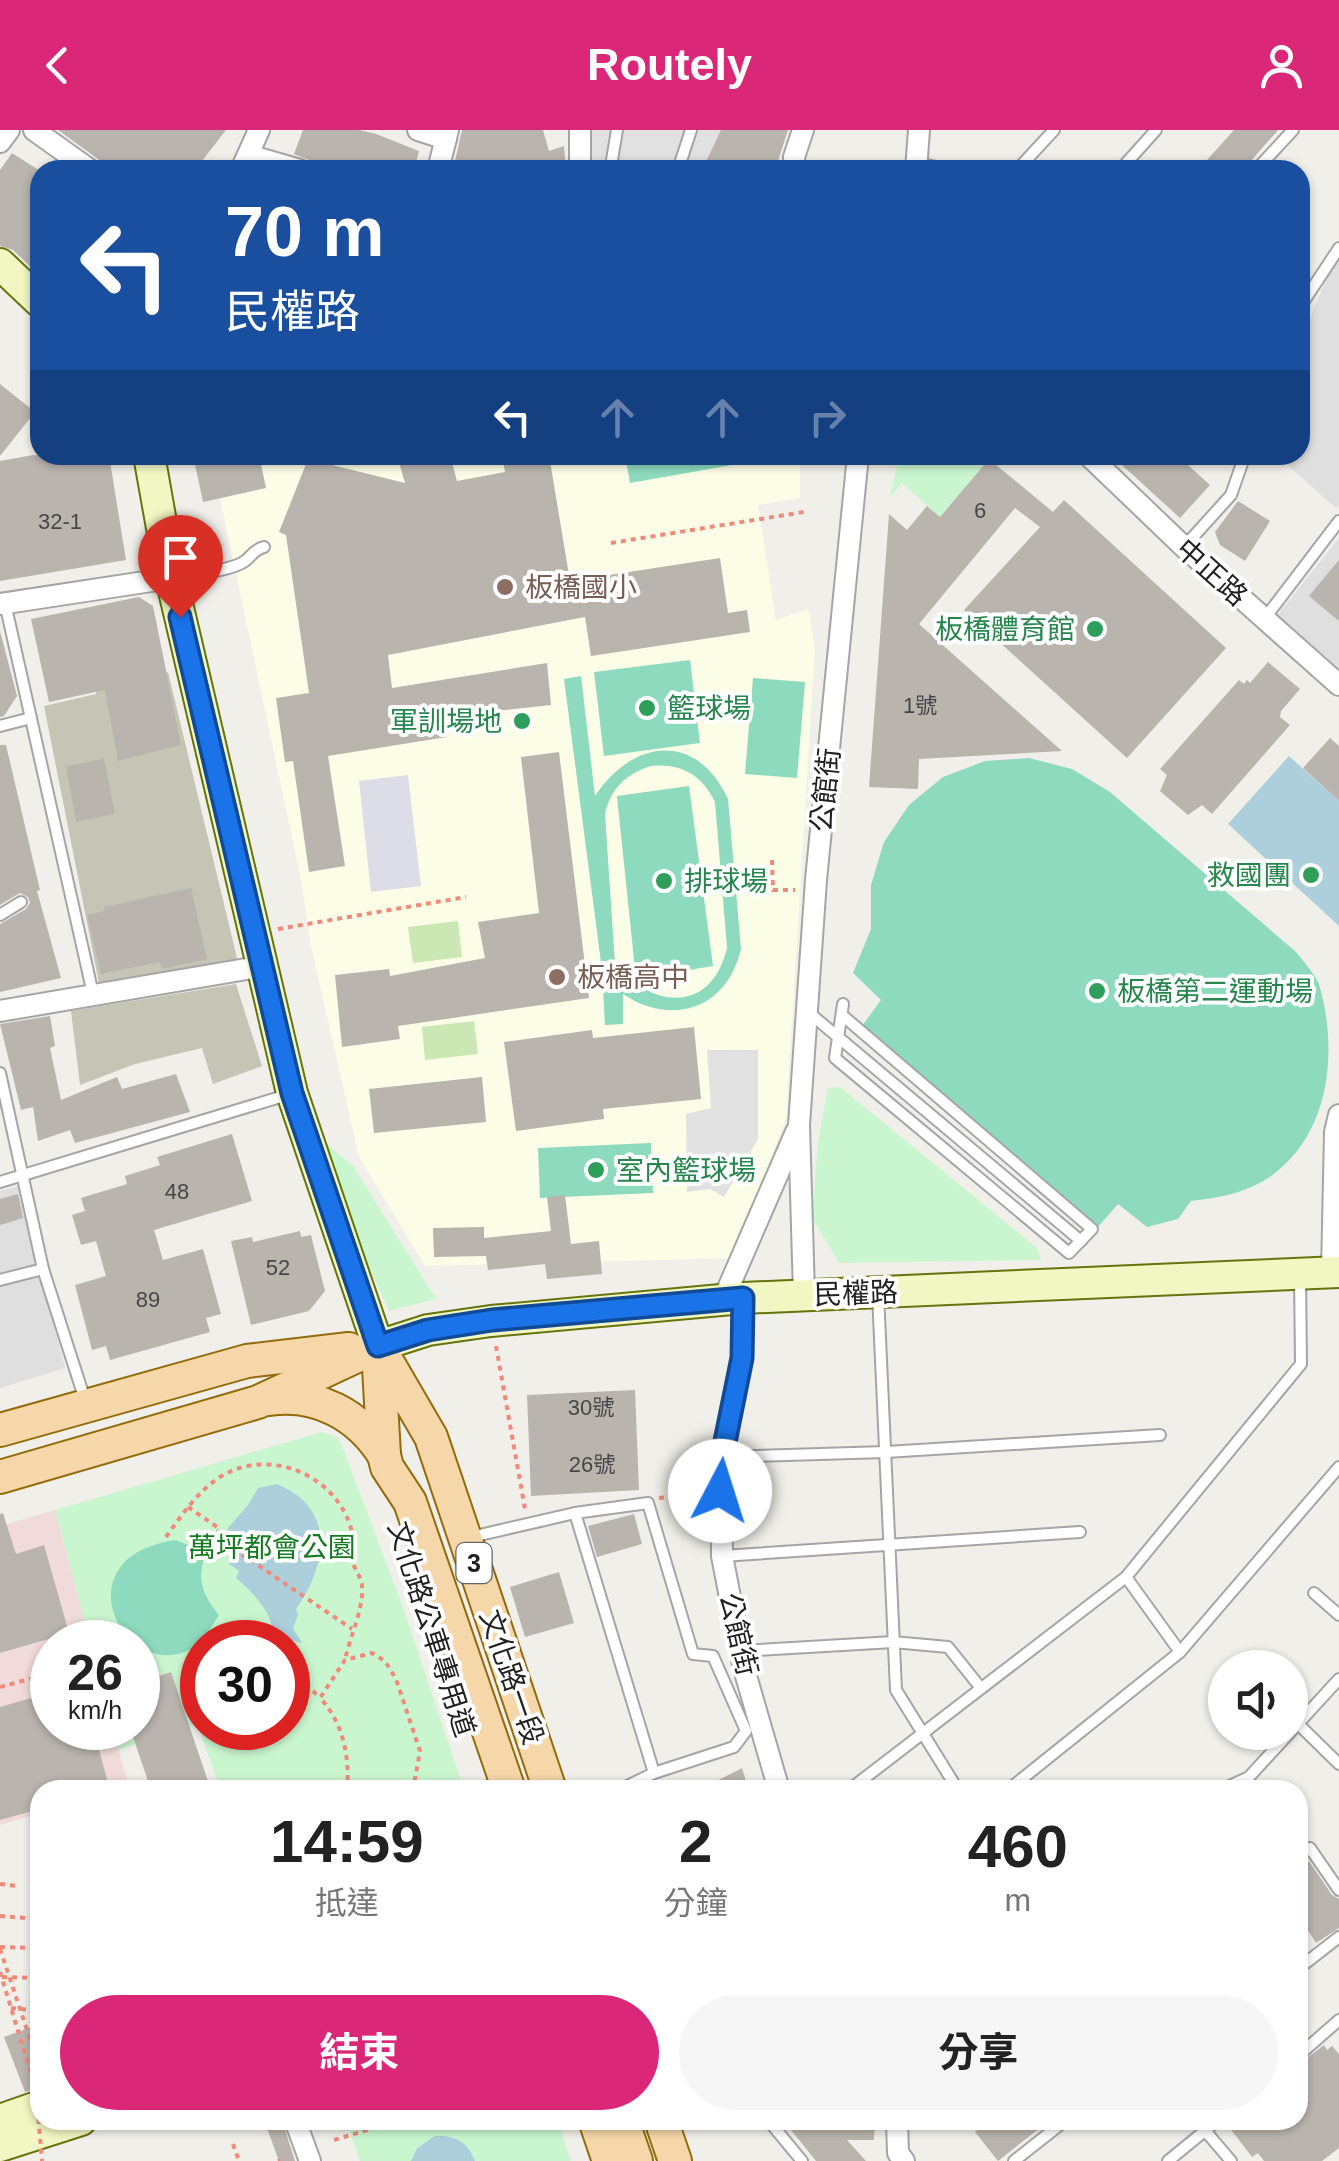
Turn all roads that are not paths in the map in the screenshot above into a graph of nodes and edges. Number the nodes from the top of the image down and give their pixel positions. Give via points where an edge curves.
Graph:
1 (9, 130) edge
2 (34, 130) edge
3 (259, 130) edge
4 (418, 130) edge
5 (580, 130) edge
6 (617, 130) edge
7 (690, 130) edge
8 (803, 130) edge
9 (919, 130) edge
10 (1054, 130) edge
11 (1156, 130) edge
12 (1294, 130) edge
13 (447, 134) edge
14 (0, 142) edge
15 (76, 160) edge
16 (246, 160) edge
17 (440, 160) edge
18 (580, 160) edge
19 (612, 160) edge
20 (681, 160) edge
21 (794, 160) edge
22 (918, 160) edge
23 (1026, 160) edge
24 (1129, 160) edge
25 (1266, 160) edge
26 (1339, 248) edge
27 (0, 264) edge
28 (30, 292) edge
29 (1310, 292) edge
30 (151, 465) edge
31 (857, 465) edge
32 (1098, 465) edge
33 (1242, 465) edge
34 (1339, 521) edge
35 (264, 547) dead end
36 (1184, 547) junction
37 (171, 578) junction
38 (2, 603) edge
39 (1264, 619) junction
40 (1339, 686) edge
41 (30, 718) junction
42 (0, 726) edge
43 (21, 902) dead end
44 (0, 915) edge
45 (264, 966) junction
46 (93, 996) junction
47 (0, 1011) edge
48 (807, 1011) junction
49 (838, 1035) junction
50 (0, 1073) edge
51 (292, 1093) junction
52 (1339, 1115) edge
53 (798, 1126) junction
54 (24, 1176) junction
55 (0, 1182) edge
56 (1081, 1241) junction
57 (44, 1269) junction
58 (1335, 1272) edge
59 (1300, 1274) junction
60 (0, 1280) edge
61 (878, 1292) junction
62 (804, 1294) junction
63 (733, 1299) junction
64 (378, 1346) junction
65 (258, 1402) junction
66 (86, 1405) junction
67 (0, 1430) edge
68 (1160, 1436) dead end
69 (886, 1452) junction
70 (722, 1457) junction
71 (385, 1461) junction
72 (1339, 1467) edge
73 (0, 1477) edge
74 (574, 1514) junction
75 (1080, 1532) dead end
76 (465, 1538) junction
77 (890, 1546) junction
78 (722, 1556) junction
79 (1126, 1578) junction
80 (1314, 1593) dead end
81 (1339, 1615) edge
82 (893, 1642) junction
83 (741, 1651) junction
84 (1180, 1652) junction
85 (1339, 1680) edge
86 (980, 1686) junction
87 (1308, 1708) edge
88 (923, 1731) junction
89 (1308, 1734) edge
90 (1270, 1750) edge
91 (1339, 1764) edge
92 (654, 1772) junction
93 (482, 1780) edge
94 (506, 1780) edge
95 (547, 1780) edge
96 (638, 1780) edge
97 (775, 1780) edge
98 (862, 1780) edge
99 (952, 1780) edge
100 (1020, 1780) edge
101 (1243, 1780) edge
102 (1308, 1850) edge
103 (1339, 1890) edge
104 (1339, 1937) edge
105 (1308, 1961) edge
106 (1339, 2020) edge
107 (1308, 2047) edge
108 (30, 2102) edge
109 (0, 2120) edge
110 (50, 2130) edge
111 (299, 2130) edge
112 (598, 2130) edge
113 (625, 2130) edge
114 (664, 2130) edge
115 (776, 2130) edge
116 (897, 2130) edge
117 (1053, 2130) edge
118 (1205, 2131) joint
119 (0, 2146) edge
120 (310, 2161) edge
121 (609, 2161) edge
122 (636, 2161) edge
123 (675, 2161) edge
124 (802, 2161) edge
125 (904, 2161) edge
126 (1014, 2161) edge
127 (1168, 2161) edge
128 (1231, 2161) edge

1 - 14 street
2 - 15 street
3 - 16 street
4 - 13 street
5 - 18 street
6 - 19 lane
7 - 20 lane
8 - 21 street
9 - 22 street
10 - 23 lane
11 - 24 lane
12 - 25 lane
13 - 17 street
26 - 29 lane
27 - 28 street
30 - 37 street, 文化路一段
31 - 48 street, 公館街
32 - 36 street, 中正路
33 - 36 lane via 1231,495
34 - 39 lane
35 - 37 lane via 234,565
36 - 39 street, 中正路
37 - 38 street
37 - 45 street, 文化路一段
38 - 41 lane
39 - 40 street, 中正路
41 - 42 lane
41 - 46 lane
43 - 44 lane
45 - 46 street
45 - 51 street, 文化路一段
46 - 47 street
48 - 49 lane
48 - 53 street, 公館街
49 - 56 lane
49 - 56 lane via 835,1058 1069,1253
49 - 56 lane via 843,1009 1092,1229
50 - 54 lane
51 - 54 lane
51 - 64 street, 文化路一段
52 - 58 street
53 - 62 street
53 - 63 street
54 - 55 lane
54 - 57 lane
57 - 60 lane
57 - 66 lane
58 - 59 street, 民權路
59 - 61 street, 民權路
59 - 79 lane via 1301,1364
61 - 62 street, 民權路
61 - 69 lane
62 - 63 street, 民權路
63 - 64 street, 民權路 via 492,1320
63 - 70 street, 公館街 via 742,1358
64 - 65 main road, 民權路
64 - 66 main road, 民權路 via 246,1361
64 - 71 main road, 文化路一段 / 3
64 - 76 main road, 文化路一段 / 3 via 431,1437
65 - 71 main road via 294,1398 329,1406 357,1423
65 - 73 main road, 民權路
66 - 67 main road, 民權路
68 - 69 lane
69 - 70 lane
69 - 77 lane
70 - 78 street, 公館街
71 - 93 main road, 文化路公車專用道 / 3 via 392,1509
71 - 94 main road, 文化路一段 / 3 via 410,1502
72 - 84 lane
74 - 76 lane
74 - 92 lane
74 - 92 lane via 648,1503 693,1654 713,1656 746,1731 734,1747
75 - 77 lane
76 - 95 main road, 文化路一段 / 3
77 - 78 lane
77 - 82 lane
78 - 83 street, 公館街
79 - 84 lane
79 - 86 lane
80 - 81 lane
82 - 83 lane
82 - 86 lane via 948,1647
82 - 88 lane via 896,1690
83 - 97 street, 公館街
84 - 100 lane
85 - 87 lane
86 - 88 lane
88 - 98 lane
88 - 99 lane
89 - 91 lane
90 - 101 lane
92 - 96 lane
102 - 103 lane
104 - 105 lane
106 - 107 lane
108 - 109 street
110 - 119 street
111 - 120 street
112 - 121 main road
113 - 122 main road
114 - 123 main road
115 - 124 lane
116 - 125 street
117 - 126 lane
118 - 127 lane
118 - 128 lane

